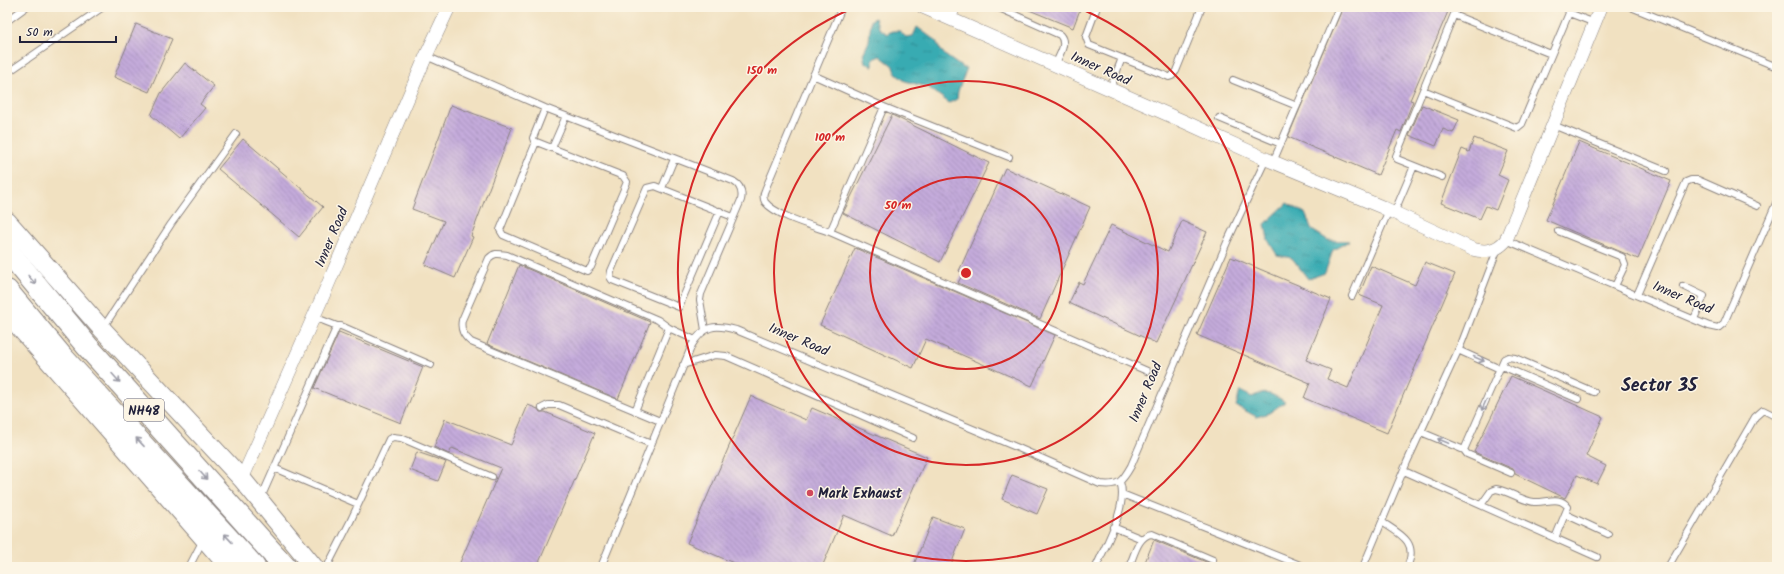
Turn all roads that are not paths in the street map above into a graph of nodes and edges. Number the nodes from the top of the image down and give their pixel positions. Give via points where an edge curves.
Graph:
1 (26, 7) edge
2 (104, 7) edge
3 (449, 7) edge
4 (842, 7) edge
5 (923, 7) edge
6 (997, 7) edge
7 (1097, 7) edge
8 (1202, 7) edge
9 (1339, 7) edge
10 (1457, 7) edge
11 (1601, 7) edge
12 (1631, 7) edge
13 (1568, 10) edge
14 (952, 13) edge
15 (1454, 15) junction
16 (7, 21) edge
17 (1595, 23) junction
18 (1551, 54) junction
19 (426, 56) junction
20 (1122, 58) junction
21 (1055, 65) junction
22 (1777, 67) edge
23 (7, 73) edge
24 (813, 75) junction
25 (1233, 80) dead end
26 (1110, 89) junction
27 (1422, 90) junction
28 (1297, 106) junction
29 (884, 107) junction
30 (545, 108) junction
31 (566, 116) junction
32 (1219, 118) dead end
33 (1553, 125) junction
34 (236, 134) dead end
35 (536, 142) junction
36 (1281, 144) junction
37 (552, 148) junction
38 (1009, 157) dead end
39 (674, 159) junction
40 (1269, 161) junction
41 (1414, 166) junction
42 (1666, 171) dead end
43 (1442, 177) dead end
44 (662, 188) junction
45 (1777, 201) edge
46 (1757, 206) dead end
47 (720, 212) junction
48 (1392, 212) junction
49 (733, 217) junction
50 (7, 221) edge
51 (1558, 231) dead end
52 (830, 232) junction
53 (1503, 244) junction
54 (7, 250) edge
55 (691, 281) junction
56 (703, 286) junction
57 (1615, 286) junction
58 (1682, 286) dead end
59 (7, 291) edge
60 (1637, 295) junction
61 (1352, 296) dead end
62 (7, 313) edge
63 (314, 317) junction
64 (1694, 320) junction
65 (337, 326) junction
66 (669, 328) junction
67 (102, 329) junction
68 (705, 330) junction
69 (695, 340) junction
70 (1458, 350) junction
71 (432, 364) dead end
72 (684, 365) junction
73 (1501, 367) junction
74 (1147, 371) dead end
75 (1594, 392) dead end
76 (1578, 399) dead end
77 (542, 408) dead end
78 (635, 411) junction
79 (1777, 417) edge
80 (660, 421) junction
81 (1421, 432) junction
82 (913, 438) dead end
83 (651, 444) junction
84 (1464, 450) junction
85 (274, 468) junction
86 (1404, 471) junction
87 (1511, 473) dead end
88 (492, 477) dead end
89 (242, 479) junction
90 (1120, 482) junction
91 (1122, 494) junction
92 (260, 502) junction
93 (358, 504) junction
94 (1481, 505) junction
95 (1566, 514) junction
96 (1382, 522) junction
97 (1113, 526) junction
98 (1608, 534) dead end
99 (204, 538) junction
100 (1555, 538) junction
101 (1142, 539) junction
102 (1597, 557) dead end
103 (1213, 560) dead end
104 (189, 567) edge
105 (229, 567) edge
106 (254, 567) edge
107 (285, 567) edge
108 (314, 567) edge
109 (327, 567) edge
110 (601, 567) edge
111 (1096, 567) edge
112 (1129, 567) edge
113 (1305, 567) edge
114 (1363, 567) edge
115 (1407, 567) edge
116 (1668, 567) edge

1 - 16 lane
2 - 23 lane
3 - 19 street, Inner Road
4 - 24 lane
5 - 14 street, Inner Road
6 - 21 lane via 1064,39
7 - 20 lane via 1086,42 1094,48
8 - 20 lane via 1172,76 1165,76
9 - 28 lane
10 - 15 lane
11 - 17 street
12 - 22 lane
13 - 17 lane
13 - 18 lane
14 - 21 street, Inner Road
15 - 18 lane
15 - 27 lane
17 - 33 street
18 - 27 lane via 1522,124 1518,128
19 - 30 lane
19 - 63 street, Inner Road
20 - 26 lane
21 - 26 street, Inner Road
24 - 29 lane
24 - 52 lane via 763,196 772,208
25 - 28 lane
26 - 40 street, Inner Road
27 - 41 lane via 1396,156 1397,159
28 - 36 lane
29 - 38 lane
29 - 52 lane
30 - 31 lane
30 - 35 lane via 533,138
31 - 37 lane
31 - 39 lane
32 - 36 lane
33 - 42 lane
33 - 53 street
34 - 67 lane via 171,224
35 - 37 lane
35 - 37 lane via 500,230 503,235 587,271 591,267 627,182 623,176
36 - 40 lane
39 - 44 lane
39 - 49 lane via 739,186 742,194
40 - 48 street, Inner Road
40 - 90 lane, Inner Road via 1228,240 1131,466
41 - 43 lane
41 - 48 lane
44 - 47 lane
44 - 55 lane via 647,188 610,277 617,283 676,307 681,304
45 - 64 lane, Inner Road via 1724,323 1716,328
46 - 60 lane via 1698,180 1686,182
47 - 49 lane
47 - 55 lane
48 - 53 street, Inner Road via 1472,249 1487,252
48 - 61 lane
49 - 56 lane
50 - 67 main road
51 - 57 lane via 1622,257 1625,265
52 - 74 lane
53 - 57 lane, Inner Road
53 - 70 lane
54 -> 107 highway, NH48 via 88,346
55 - 56 lane
56 - 68 lane via 700,300
57 - 60 lane, Inner Road
58 - 64 lane via 1704,296
106 -> 59 highway, NH48 via 62,358
60 - 64 lane, Inner Road
62 - 99 main road
63 - 65 lane
63 - 89 street, Inner Road
65 - 71 lane
65 - 85 lane
66 - 69 lane
66 - 78 lane
66 - 78 lane via 658,320 498,253 489,258 462,320 463,335 471,342
67 - 89 main road
68 - 69 lane
68 - 90 lane, Inner Road via 717,326 736,330 1100,484 1113,485
69 - 72 lane
70 -> 73 lane
70 - 81 lane
72 - 80 lane
72 - 82 lane via 715,355 726,356
73 - 75 lane via 1504,359 1510,356
73 - 76 lane
73 -> 84 lane
77 - 83 lane via 548,404 559,404
78 - 80 lane
79 - 116 lane via 1763,410 1755,417
80 - 83 lane
84 -> 81 lane
81 - 86 lane
83 - 110 lane
84 - 87 lane via 1467,454
85 - 92 lane
85 - 93 lane
86 - 94 lane
86 - 96 lane
88 - 93 lane via 393,437 386,442
89 - 92 main road
90 - 91 lane
91 - 97 lane
91 - 113 lane
92 - 108 main road
93 - 109 lane
94 - 95 lane via 1486,496 1496,489 1535,502 1555,499 1561,501 1568,507
94 - 100 lane
95 - 98 lane
95 - 100 lane
96 - 114 lane
96 - 115 lane via 1404,536 1408,542 1411,559
97 - 101 lane
97 - 111 lane
99 - 104 lane
99 - 105 main road
100 - 102 lane
101 - 103 lane via 1152,534
101 - 112 lane

